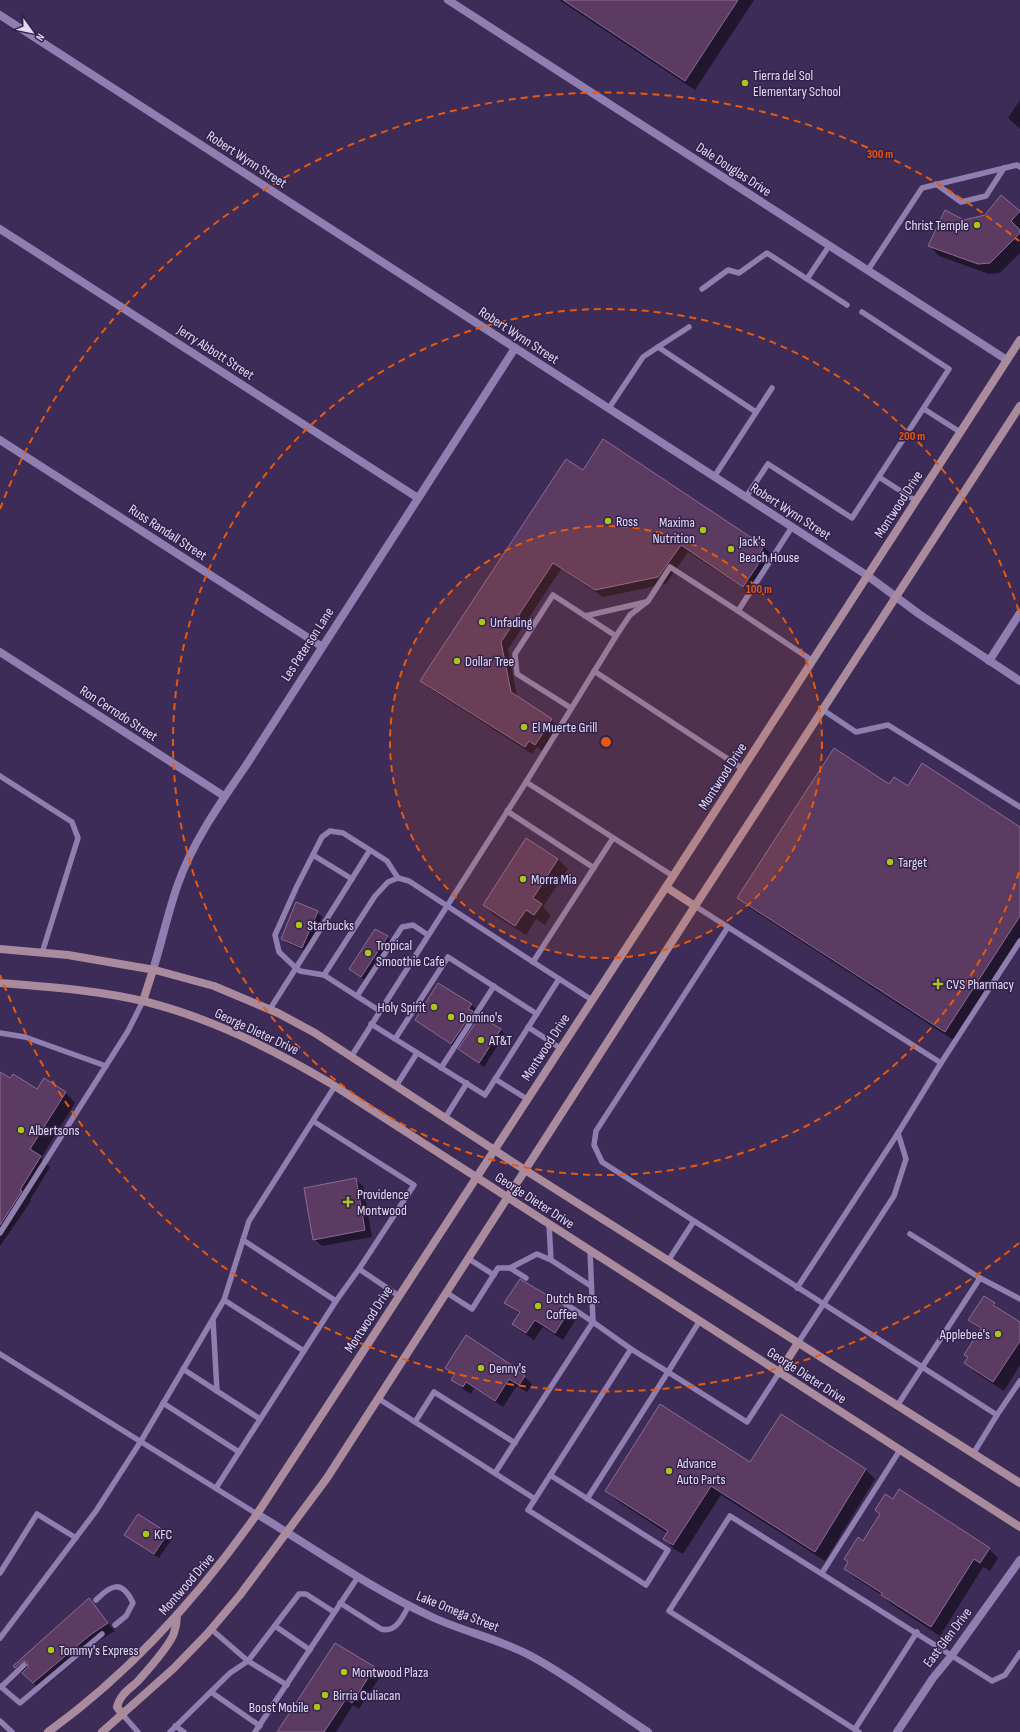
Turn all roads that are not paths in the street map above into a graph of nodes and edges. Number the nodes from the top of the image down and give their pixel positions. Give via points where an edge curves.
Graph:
1 (448, 0) edge
2 (0, 15) edge
3 (1020, 167) edge
4 (1004, 168) junction
5 (936, 184) junction
6 (0, 229) edge
7 (830, 246) junction
8 (868, 270) junction
9 (807, 279) junction
10 (702, 289) dead end
11 (847, 305) dead end
12 (862, 312) dead end
13 (688, 327) dead end
14 (1020, 340) edge
15 (658, 347) junction
16 (515, 348) junction
17 (1007, 360) junction
18 (772, 388) dead end
19 (1020, 406) edge
20 (608, 408) junction
21 (924, 409) junction
22 (756, 412) junction
23 (960, 432) junction
24 (0, 440) edge
25 (714, 477) junction
26 (879, 477) junction
27 (746, 497) junction
28 (418, 498) junction
29 (916, 501) junction
30 (792, 527) junction
31 (868, 576) junction
32 (896, 598) junction
33 (648, 601) junction
34 (738, 611) junction
35 (1020, 613) edge
36 (585, 616) junction
37 (616, 636) junction
38 (321, 646) junction
39 (0, 652) edge
40 (813, 661) junction
41 (989, 661) junction
42 (594, 671) junction
43 (1020, 681) edge
44 (571, 708) junction
45 (823, 710) junction
46 (743, 769) junction
47 (0, 776) edge
48 (526, 782) junction
49 (224, 796) junction
50 (1020, 807) edge
51 (507, 811) junction
52 (613, 838) junction
53 (370, 850) junction
54 (313, 855) junction
55 (594, 868) junction
56 (673, 876) junction
57 (352, 878) junction
58 (398, 878) junction
59 (666, 887) junction
60 (447, 906) junction
61 (695, 906) junction
62 (728, 926) junction
63 (428, 935) junction
64 (1020, 941) edge
65 (0, 949) edge
66 (42, 953) junction
67 (533, 962) junction
68 (296, 968) junction
69 (153, 970) junction
70 (324, 975) junction
71 (559, 979) junction
72 (0, 983) edge
73 (494, 986) junction
74 (357, 996) junction
75 (592, 1000) junction
76 (144, 1001) junction
77 (270, 1009) junction
78 (380, 1011) junction
79 (537, 1014) junction
80 (371, 1024) junction
81 (528, 1027) junction
82 (0, 1033) edge
83 (395, 1039) junction
84 (560, 1048) junction
85 (417, 1053) junction
86 (351, 1056) junction
87 (941, 1063) junction
88 (106, 1066) junction
89 (441, 1068) junction
90 (495, 1079) junction
91 (467, 1083) junction
92 (335, 1086) junction
93 (396, 1086) junction
94 (527, 1099) junction
95 (445, 1118) junction
96 (313, 1121) junction
97 (898, 1134) junction
98 (494, 1150) junction
99 (525, 1170) junction
100 (476, 1177) junction
101 (508, 1198) junction
102 (694, 1221) junction
103 (550, 1225) junction
104 (0, 1234) edge
105 (910, 1234) dead end
106 (243, 1240) junction
107 (590, 1251) junction
108 (469, 1258) junction
109 (550, 1260) junction
110 (668, 1261) junction
111 (510, 1268) junction
112 (359, 1269) junction
113 (494, 1275) junction
114 (526, 1278) dead end
115 (980, 1278) junction
116 (591, 1286) junction
117 (797, 1288) junction
118 (447, 1292) junction
119 (399, 1296) junction
120 (1020, 1299) edge
121 (224, 1300) junction
122 (336, 1301) junction
123 (566, 1304) dead end
124 (823, 1304) junction
125 (212, 1319) junction
126 (593, 1322) junction
127 (699, 1322) junction
128 (798, 1343) junction
129 (631, 1349) junction
130 (304, 1351) junction
131 (0, 1354) edge
132 (922, 1368) junction
133 (183, 1369) junction
134 (668, 1372) junction
135 (779, 1373) junction
136 (1020, 1381) edge
137 (217, 1392) junction
138 (379, 1399) junction
139 (163, 1404) junction
140 (897, 1406) junction
141 (997, 1416) junction
142 (260, 1419) junction
143 (415, 1422) junction
144 (141, 1441) junction
145 (515, 1443) junction
146 (900, 1450) junction
147 (239, 1452) junction
148 (973, 1454) junction
149 (495, 1474) junction
150 (550, 1475) junction
151 (1020, 1483) edge
152 (216, 1488) junction
153 (535, 1499) junction
154 (587, 1499) junction
155 (257, 1514) junction
156 (1020, 1527) edge
157 (287, 1532) junction
158 (76, 1538) junction
159 (1020, 1560) edge
160 (0, 1573) edge
161 (822, 1573) junction
162 (358, 1577) junction
163 (96, 1600) dead end
164 (340, 1603) junction
165 (410, 1606) junction
166 (334, 1612) junction
167 (177, 1615) junction
168 (115, 1625) dead end
169 (274, 1626) junction
170 (211, 1629) junction
171 (917, 1632) junction
172 (102, 1634) dead end
173 (0, 1638) edge
174 (310, 1650) junction
175 (1020, 1653) edge
176 (952, 1654) junction
177 (248, 1661) junction
178 (24, 1665) dead end
179 (286, 1685) junction
180 (1, 1686) edge
181 (211, 1692) junction
182 (123, 1715) junction
183 (0, 1721) edge
184 (175, 1726) junction
185 (260, 1726) junction
186 (635, 1729) edge
187 (857, 1731) edge
188 (12, 1732) edge
189 (48, 1732) edge
190 (102, 1732) edge
191 (138, 1732) edge
192 (170, 1732) edge
193 (184, 1732) edge
194 (256, 1732) edge
195 (648, 1732) edge
196 (897, 1732) edge

1 - 7 street, Dale Douglas Drive
2 - 16 street, Robert Wynn Street
3 - 4 lane via 1017,165
4 - 5 lane
4 - 5 lane via 986,196 961,202
5 - 8 lane via 922,188
6 - 28 street, Jerry Abbott Street
7 - 8 street, Dale Douglas Drive
7 - 9 lane
8 - 17 street, Dale Douglas Drive
9 - 10 lane via 767,253 739,272 728,270
9 - 11 lane
12 - 21 lane via 949,369
13 - 15 lane
14 - 17 main road, Montwood Drive
15 - 20 lane via 643,357
15 - 22 lane
16 - 20 street, Robert Wynn Street
16 - 28 street, Les Peterson Lane
17 - 23 main road, Montwood Drive
18 - 22 lane
19 - 32 main road
20 - 25 street, Robert Wynn Street
21 - 23 lane
21 - 26 lane
22 - 25 lane
23 - 29 main road, Montwood Drive
24 - 38 street, Russ Randall Street
25 - 27 street, Robert Wynn Street
26 - 27 lane via 852,518 768,464
26 - 29 lane
27 - 30 street, Robert Wynn Street
28 - 38 street, Les Peterson Lane
29 - 31 main road, Montwood Drive
30 - 31 street, Robert Wynn Street
30 - 34 lane
31 - 32 street, Robert Wynn Street
31 - 40 main road, Montwood Drive
32 - 41 street, Robert Wynn Street
32 - 45 main road
33 - 34 lane via 670,567
33 - 36 lane
33 - 37 lane via 630,615
34 - 40 lane
35 - 41 street
36 - 37 lane
36 - 44 lane via 553,596 516,654 517,674
37 - 42 lane
38 - 49 street, Les Peterson Lane
39 - 49 street, Ron Cerrodo Street
40 - 46 main road, Montwood Drive
41 - 43 street, Robert Wynn Street
42 - 44 lane
42 - 46 lane
44 - 48 lane
45 - 50 lane via 856,732 888,725
45 - 61 main road
46 - 56 main road, Montwood Drive
47 - 66 lane via 72,822 78,838
48 - 51 lane
48 - 52 lane
49 - 69 street, Les Peterson Lane via 191,854 178,883
51 - 55 lane
51 - 60 lane
52 - 55 lane
52 - 56 lane
53 - 54 lane via 343,833 330,831 322,837
53 - 57 lane
53 - 58 lane via 387,861
54 - 57 lane
54 - 68 lane via 275,935 279,952
55 - 67 lane
56 - 59 main road, Montwood Drive
57 - 68 lane
58 - 60 lane via 409,881
58 - 70 lane via 388,882 375,896
59 - 61 main road
59 - 75 main road, Montwood Drive
60 - 63 lane
60 - 67 lane
61 - 62 lane
61 - 99 main road
62 - 87 lane
62 - 102 lane via 596,1131 594,1145 602,1162
63 - 74 lane via 413,925 402,927
63 - 78 lane
64 - 87 lane
65 - 66 main road, George Dieter Drive
66 - 69 main road, George Dieter Drive via 95,959
67 - 71 lane
68 - 70 lane
68 - 77 lane
69 - 76 main road
69 - 77 main road, George Dieter Drive via 214,986
70 - 74 lane
71 - 75 lane
71 - 79 lane
72 - 76 main road, George Dieter Drive via 58,988
73 - 79 lane
73 - 83 lane via 448,957
73 - 89 lane
74 - 78 lane
75 - 84 main road, Montwood Drive
76 - 88 lane
76 - 92 main road, George Dieter Drive via 188,1014 242,1035
77 - 86 main road, George Dieter Drive
78 - 80 lane
79 - 81 lane
80 - 83 lane
80 - 86 lane
81 - 84 lane
81 - 90 lane
82 - 88 lane via 25,1037
83 - 85 lane
84 - 94 main road, Montwood Drive
85 - 89 lane
85 - 93 lane
86 - 93 main road, George Dieter Drive
87 - 97 lane
88 - 104 lane
89 - 91 lane
90 - 91 lane via 485,1095
90 - 94 lane
91 - 95 lane
92 - 96 lane
92 - 100 main road, George Dieter Drive
93 - 95 main road, George Dieter Drive
94 - 98 main road, Montwood Drive
95 - 98 main road, George Dieter Drive
96 - 106 lane via 249,1221
96 - 112 lane via 414,1185
97 - 117 lane
97 - 124 lane via 906,1159 894,1196
98 - 99 main road, George Dieter Drive
98 - 100 main road, Montwood Drive
99 - 101 main road
99 - 110 main road, George Dieter Drive
100 - 101 main road, George Dieter Drive
100 - 119 main road, Montwood Drive
101 - 103 main road, George Dieter Drive
101 - 108 main road
102 - 110 lane
102 - 117 lane
103 - 107 main road, George Dieter Drive
103 - 109 lane
105 - 115 lane
106 - 121 lane
106 - 122 lane
107 - 116 lane
107 - 127 main road, George Dieter Drive
108 - 113 lane
108 - 118 main road
109 - 111 lane via 537,1254
109 - 116 lane
110 - 128 main road, George Dieter Drive
111 - 113 lane via 498,1268
111 - 114 lane
112 - 119 lane
112 - 122 lane
113 - 118 lane via 472,1309
115 - 120 lane
115 - 132 lane
116 - 126 lane
117 - 124 lane
118 - 138 main road
119 - 155 main road, Montwood Drive
121 - 125 lane
121 - 130 lane
122 - 130 lane
123 - 126 lane
124 - 128 lane
124 - 132 lane
125 - 133 lane
125 - 137 lane
126 - 129 lane
126 - 145 lane
127 - 134 lane
127 - 135 main road, George Dieter Drive
128 - 135 main road
128 - 140 main road, George Dieter Drive
129 - 134 lane
129 - 150 lane
130 - 142 lane
131 - 144 lane
132 - 140 lane
132 - 141 lane
133 - 137 lane
133 - 139 lane
134 - 135 lane via 747,1422
134 - 154 lane
135 - 146 main road, George Dieter Drive
136 - 141 lane
137 - 142 lane
138 - 143 lane
138 - 157 main road via 327,1478
139 - 144 lane
139 - 147 lane
140 - 148 main road, George Dieter Drive
141 - 148 lane
142 - 147 lane
143 - 145 lane via 434,1392
143 - 149 lane
144 - 152 lane
144 - 158 lane
145 - 149 lane
146 - 156 main road, George Dieter Drive
146 - 161 lane
147 - 152 lane
148 - 151 main road, George Dieter Drive
149 - 153 lane
150 - 153 lane
150 - 154 lane
152 - 155 lane
153 - 154 lane via 528,1510 646,1585 668,1550
155 - 157 street, Lake Omega Street
155 - 167 main road, Montwood Drive via 214,1572
157 - 162 street, Lake Omega Street
157 - 170 main road
158 - 160 lane via 38,1514
158 - 173 lane
159 - 176 street, East Glen Drive
161 - 171 lane
161 - 187 lane via 730,1516 669,1611
162 - 164 lane
162 - 165 street, Lake Omega Street
163 - 168 lane via 108,1589 119,1587 128,1591 133,1603 126,1616
164 - 165 lane via 386,1630 396,1626
164 - 166 lane
165 - 186 street, Lake Omega Street via 530,1656 557,1671
166 - 169 lane via 302,1593
166 - 174 lane
167 - 182 main road via 174,1634 153,1664 118,1702 117,1707
167 - 189 main road, Montwood Drive via 123,1669
169 - 174 lane
169 - 177 lane
170 - 177 lane
170 - 182 main road via 173,1669
171 - 176 lane
171 - 187 lane
172 - 180 lane via 20,1703
174 - 179 lane
175 - 176 lane via 1005,1675 992,1681
176 - 196 street, East Glen Drive via 932,1678
177 - 179 lane
177 - 181 lane via 230,1673
178 - 180 lane
179 - 185 lane
181 - 184 lane
181 - 185 lane
182 - 190 main road
182 - 191 lane
183 - 188 lane
184 - 192 lane
184 - 193 lane
185 - 194 lane
186 - 195 street, Lake Omega Street

